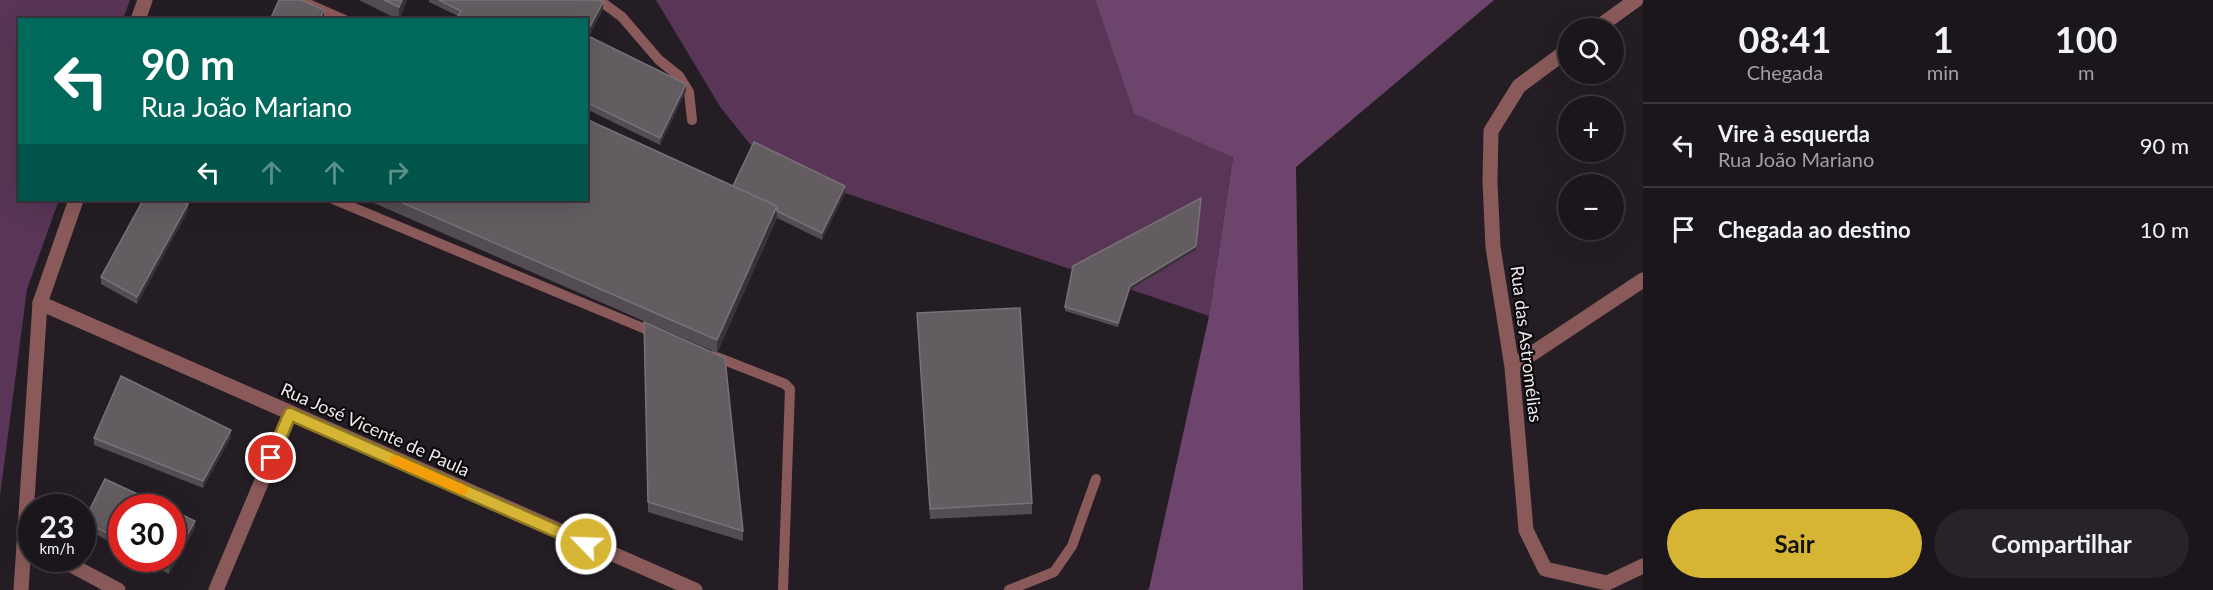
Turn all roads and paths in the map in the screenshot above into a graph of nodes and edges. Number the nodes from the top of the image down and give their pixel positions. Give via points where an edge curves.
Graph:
1 (145, 0) edge
2 (299, 0) edge
3 (598, 0) edge
4 (1636, 0) edge
5 (139, 18) edge
6 (340, 18) edge
7 (1611, 18) edge
8 (1558, 57) edge
9 (692, 120) dead end
10 (76, 201) edge
11 (337, 201) edge
12 (1643, 280) edge
13 (40, 303) junction
14 (661, 335) edge
15 (704, 352) edge
16 (1512, 367) junction
17 (290, 414) junction
18 (1096, 479) dead end
19 (30, 494) edge
20 (1643, 566) edge
21 (23, 572) edge
22 (84, 572) edge
23 (21, 590) edge
24 (117, 590) edge
25 (216, 590) edge
26 (695, 590) edge
27 (783, 590) edge
28 (1009, 590) edge

1 - 5 street
2 - 6 lane
3 - 9 lane via 622,16 659,60 679,76 689,92
4 - 7 street
8 - 16 street, Rua das Astromélias via 1519,86 1491,131 1493,247
10 - 13 street
11 - 14 lane
12 - 16 street
13 - 17 street, Rua José Vicente de Paula
13 - 19 street
15 - 27 lane via 790,389
16 - 20 street, Rua das Astromélias via 1526,530 1545,569 1607,583
17 - 25 street
17 - 26 street, Rua José Vicente de Paula
18 - 28 lane via 1072,546 1054,572
21 - 23 street
22 - 24 street

